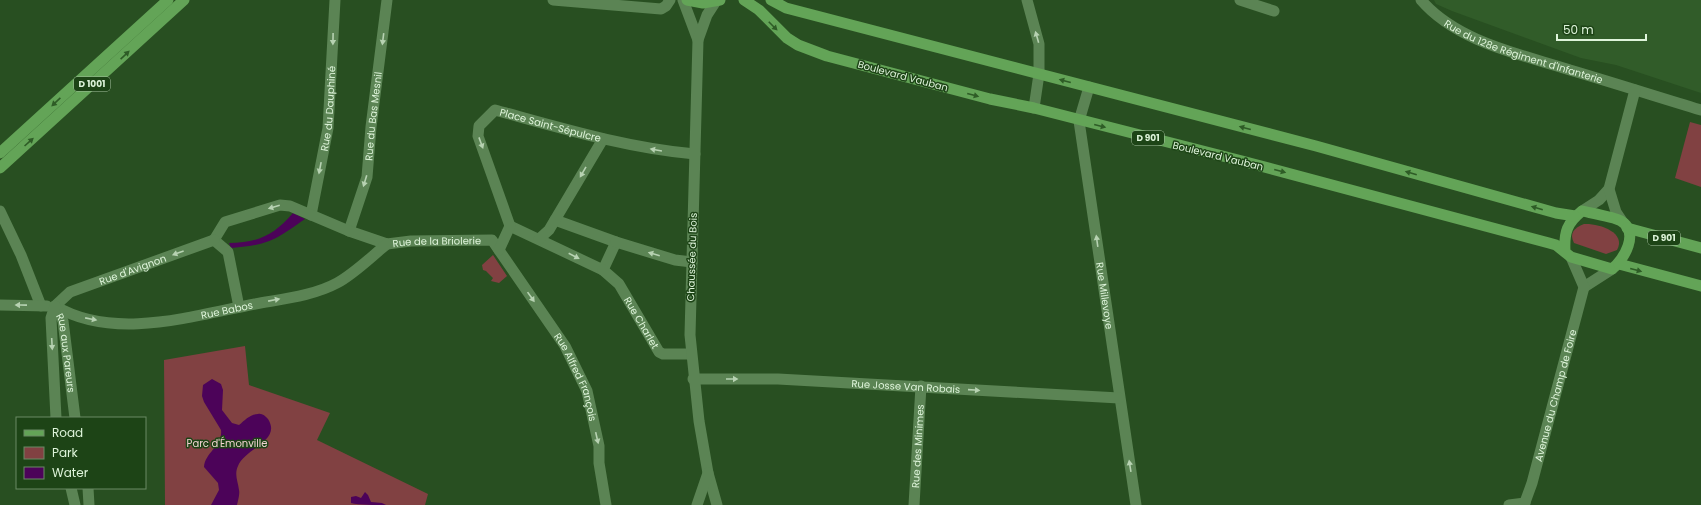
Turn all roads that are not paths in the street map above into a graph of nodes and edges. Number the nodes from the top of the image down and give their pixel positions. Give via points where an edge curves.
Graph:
1 (168, 0) edge
2 (184, 0) edge
3 (335, 0) edge
4 (387, 0) edge
5 (553, 0) edge
6 (670, 0) edge
7 (683, 0) edge
8 (687, 0) edge
9 (744, 0) edge
10 (771, 0) edge
11 (1027, 0) edge
12 (1240, 0) edge
13 (1421, 0) edge
14 (718, 1) edge
15 (1274, 11) dead end
16 (698, 40) junction
17 (1039, 74) junction
18 (1089, 88) junction
19 (1635, 90) junction
20 (1034, 108) junction
21 (1701, 110) edge
22 (1079, 121) junction
23 (603, 138) junction
24 (0, 153) edge
25 (695, 154) junction
26 (0, 168) edge
27 (1609, 189) junction
28 (0, 211) edge
29 (1578, 214) junction
30 (311, 215) junction
31 (555, 220) junction
32 (1624, 225) junction
33 (510, 226) junction
34 (349, 231) junction
35 (539, 239) junction
36 (214, 240) junction
37 (616, 242) junction
38 (387, 244) junction
39 (1701, 248) edge
40 (499, 250) junction
41 (1568, 254) junction
42 (692, 262) junction
43 (508, 264) joint
44 (1615, 266) junction
45 (603, 270) junction
46 (1701, 286) edge
47 (1584, 287) junction
48 (0, 305) edge
49 (41, 306) junction
50 (55, 306) junction
51 (239, 307) junction
52 (691, 354) junction
53 (693, 379) junction
54 (921, 386) junction
55 (1119, 398) junction
56 (56, 417) edge
57 (74, 417) edge
58 (708, 473) junction
59 (71, 489) edge
60 (88, 489) edge
61 (1524, 504) edge
62 (75, 505) edge
63 (89, 505) edge
64 (606, 505) edge
65 (697, 505) edge
66 (717, 505) edge
67 (914, 505) edge
68 (1136, 505) edge
69 (1509, 505) edge

1 -> 24 main road, D 1001
26 -> 2 main road, D 1001
3 -> 30 street, Rue du Dauphiné via 328,128
4 -> 34 street, Rue du Bas Mesnil via 367,177
5 - 6 street via 661,9
7 - 16 street, Chaussée du Bois
8 - 14 main road via 703,3
9 -> 20 main road, Boulevard Vauban / D 901 via 759,10 787,38 814,52 990,99
10 - 17 main road via 786,8
17 -> 11 street via 1039,44
12 - 15 street
13 - 19 street, Rue du 128e Régiment d'Infanterie via 1431,11 1457,30 1498,47
14 - 16 street, Chaussée du Bois via 707,15
16 - 25 street, Chaussée du Bois
18 -> 17 main road
17 - 20 street
18 - 22 street, Rue Millevoye
29 -> 18 main road via 1556,213 1316,146
19 - 21 street, Rue du 128e Régiment d'Infanterie
19 - 27 street
20 - 22 main road, Boulevard Vauban / D 901
22 -> 41 main road, Boulevard Vauban / D 901 via 1549,243
55 -> 22 street, Rue Millevoye
25 -> 23 street via 662,151
23 -> 31 street, Place Saint-Sépulcre
23 -> 33 street, Place Saint-Sépulcre via 495,110 479,126 478,136
25 - 42 street, Chaussée du Bois
27 - 29 street via 1599,200
27 - 32 street via 1616,212
28 - 49 street
29 - 32 main road
29 - 41 main road via 1566,228
30 - 34 street, Rue de la Briolerie
30 -> 36 street, Rue de la Briolerie via 290,206 280,205 226,222
31 - 35 street, Place Saint-Sépulcre
31 - 37 street
32 - 39 main road, D 901
32 - 44 main road via 1629,242 1628,248
33 - 35 street
33 - 40 street
34 - 38 street, Rue de la Briolerie
35 -> 45 street
36 -> 50 street, Rue d'Avignon via 70,292
36 - 51 street via 228,252
42 -> 37 street via 675,260
37 - 45 street
38 - 40 street, Rue de la Briolerie via 488,239 492,240
51 -> 38 street, Rue Babos via 307,294 337,283
40 - 43 street, Rue de la Briolerie
41 - 44 main road, Boulevard Vauban
41 - 47 street
42 - 52 street, Chaussée du Bois
43 -> 64 street, Rue Alfred François via 565,346 587,391 599,446 599,463
44 -> 46 main road
44 - 47 street
45 - 52 street, Rue Charlet via 619,284 659,352
47 - 61 street, Avenue du Champ de Foire via 1532,483
49 -> 48 street
49 - 50 street
50 -> 51 street, Rue Babos via 70,315 109,323 154,323
50 -> 56 street, Rue aux Pareurs via 51,318
50 - 57 street, Rue aux Pareurs via 63,321
52 - 53 street, Chaussée du Bois
53 -> 54 street, Rue Josse Van Robais via 778,379
53 - 58 street, Chaussée du Bois
54 -> 55 street, Rue Josse Van Robais
54 - 67 street, Rue des Minimes
68 -> 55 street, Rue Millevoye
58 - 65 street
58 - 66 street, Chaussée du Bois
59 - 62 street
60 - 63 street
61 - 69 street

